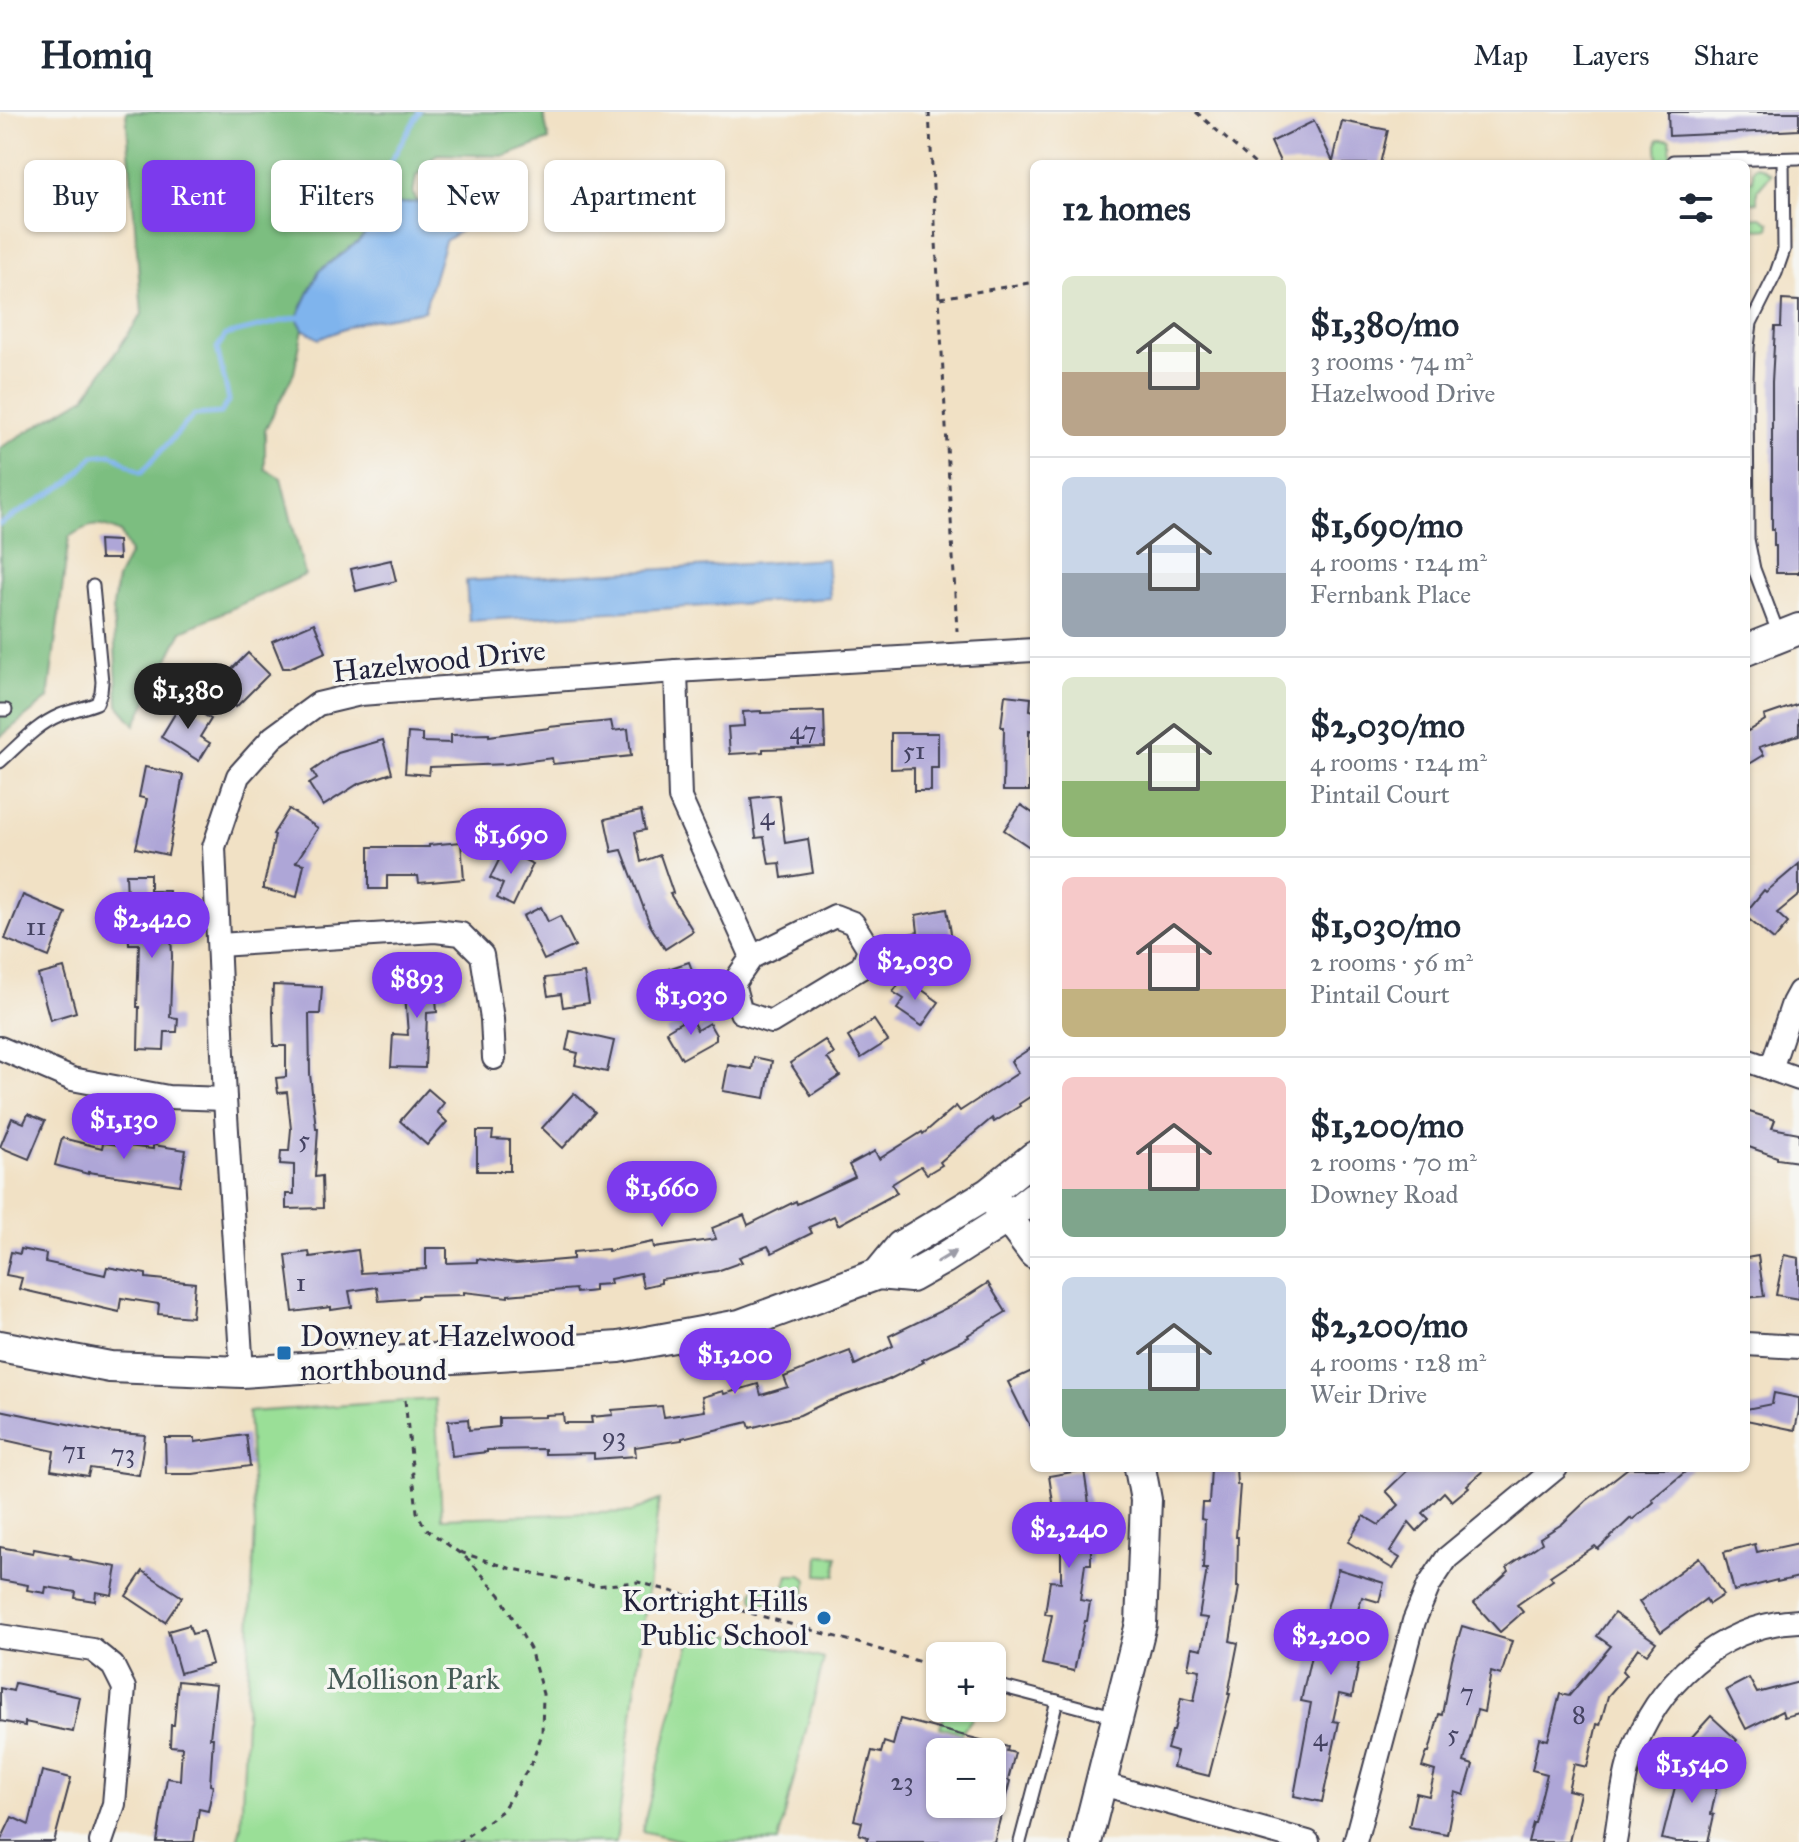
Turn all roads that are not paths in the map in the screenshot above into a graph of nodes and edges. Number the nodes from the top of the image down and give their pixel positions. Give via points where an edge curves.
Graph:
1 (1799, 158) edge
2 (1783, 159) junction
3 (1728, 160) edge
4 (1750, 332) edge
5 (1750, 549) edge
6 (93, 586) dead end
7 (1789, 632) edge
8 (1750, 648) edge
9 (1030, 650) edge
10 (676, 671) junction
11 (0, 762) edge
12 (219, 945) junction
13 (752, 957) junction
14 (1799, 992) edge
15 (0, 1048) edge
16 (494, 1058) dead end
17 (1750, 1061) edge
18 (1771, 1069) junction
19 (1799, 1079) edge
20 (225, 1099) junction
21 (1030, 1160) edge
22 (989, 1193) junction
23 (1030, 1200) edge
24 (1007, 1218) junction
25 (1030, 1248) edge
26 (878, 1274) junction
27 (1750, 1344) edge
28 (0, 1346) edge
29 (1799, 1347) edge
30 (242, 1372) junction
31 (1141, 1472) edge
32 (1551, 1472) edge
33 (1799, 1621) edge
34 (0, 1636) edge
35 (1006, 1688) edge
36 (1057, 1701) junction
37 (1118, 1717) junction
38 (1102, 1784) junction
39 (101, 1842) edge
40 (1020, 1842) edge
41 (1086, 1842) edge
42 (1308, 1842) edge
43 (1355, 1842) edge
44 (1615, 1842) edge

1 - 2 lane
2 - 3 lane
2 - 4 lane via 1784,250
5 - 7 lane via 1754,569
6 - 11 lane via 102,682 97,703 39,726
7 - 8 main road
9 - 10 street, Hazelwood Drive
10 - 12 street, Hazelwood Drive via 360,694 318,704 273,737 238,776 214,847
10 - 13 street via 680,798
12 - 16 street via 435,931 461,934 482,955
12 - 20 street, Hazelwood Drive
13 - 13 street via 733,984 741,1012 771,1022 862,967 869,949 853,923 835,916
14 - 18 street
15 - 20 street via 72,1079 168,1097
17 - 18 street
18 - 19 street
20 - 30 street, Hazelwood Drive
21 - 22 main road
22 - 24 main road
22 - 26 main road via 901,1246
23 - 24 main road
24 - 25 main road
26 -> 24 main road via 911,1277
26 - 30 main road via 740,1325 619,1347
27 - 29 street
28 - 30 main road via 110,1367
31 - 37 main road via 1146,1500 1141,1624
32 - 43 street via 1447,1558 1429,1585 1414,1621
33 - 44 street via 1758,1628 1730,1640 1671,1685 1652,1710 1629,1761
34 - 39 street via 93,1650 113,1666 124,1688 114,1804
35 - 36 lane
36 - 37 lane
36 - 40 lane
37 - 38 main road
38 - 41 main road
38 - 42 street

